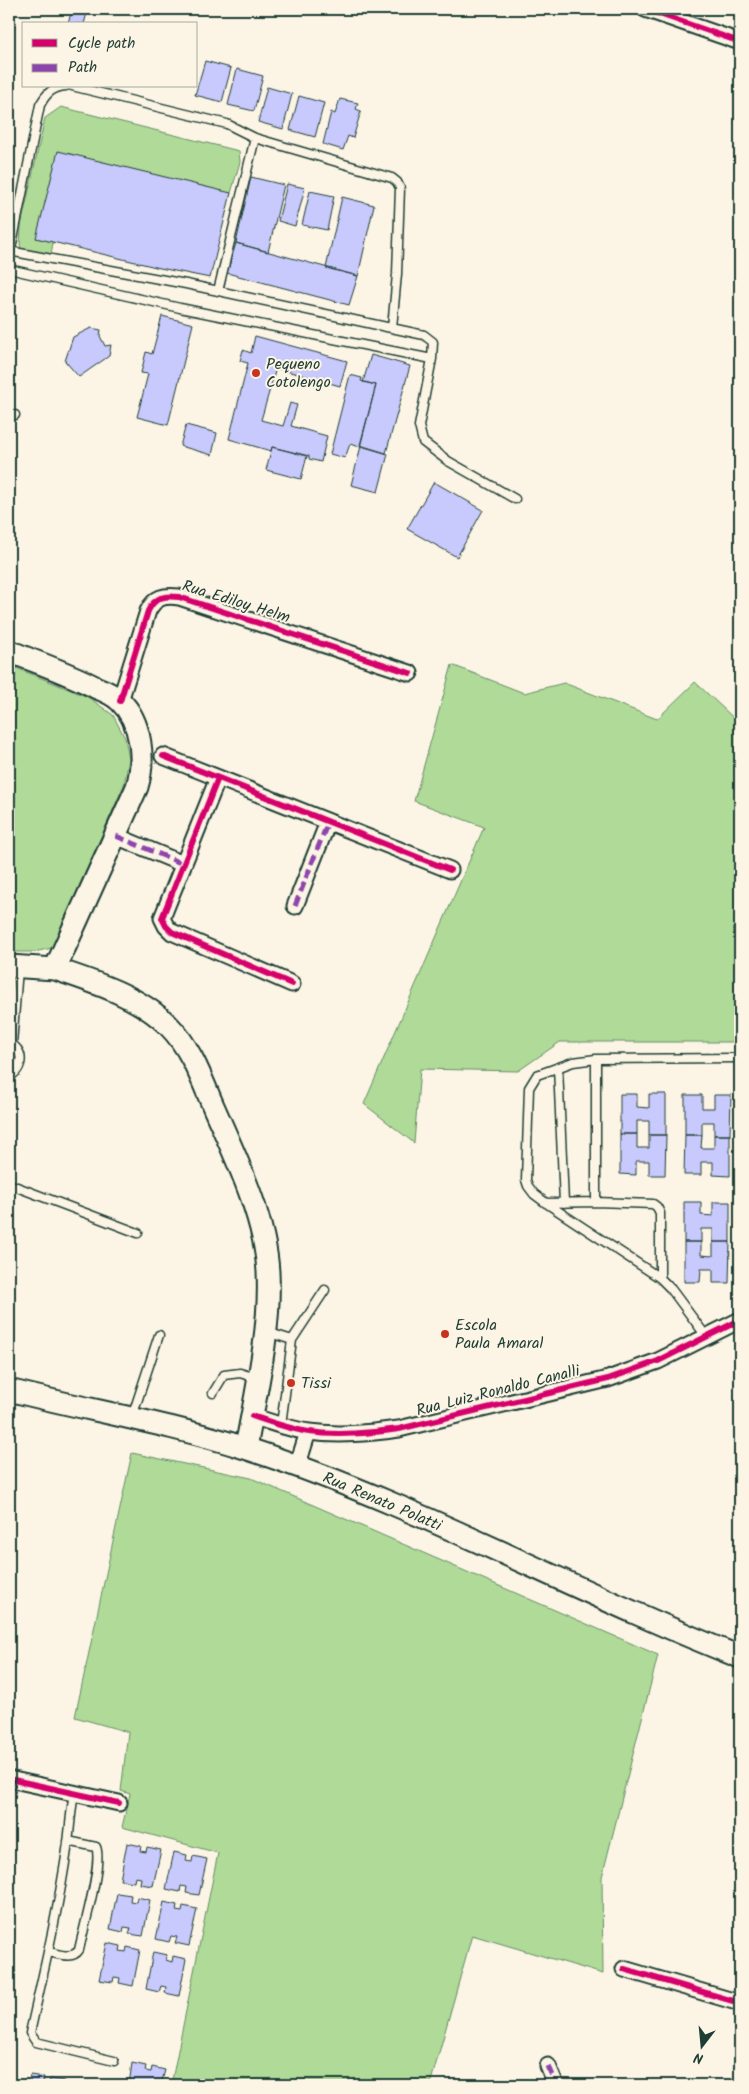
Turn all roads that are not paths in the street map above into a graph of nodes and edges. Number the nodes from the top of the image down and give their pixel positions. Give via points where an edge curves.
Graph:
1 (645, 9) edge
2 (740, 42) edge
3 (55, 88) edge
4 (80, 88) edge
5 (255, 138) junction
6 (9, 254) edge
7 (9, 268) edge
8 (218, 291) junction
9 (392, 328) junction
10 (432, 359) junction
11 (515, 499) dead end
12 (9, 651) edge
13 (410, 673) dead end
14 (120, 701) junction
15 (163, 756) dead end
16 (218, 778) junction
17 (328, 822) junction
18 (116, 836) junction
19 (183, 864) junction
20 (450, 870) dead end
21 (295, 906) dead end
22 (14, 966) edge
23 (55, 968) junction
24 (292, 984) dead end
25 (10, 1043) edge
26 (596, 1058) junction
27 (740, 1058) edge
28 (558, 1067) junction
29 (9, 1077) edge
30 (9, 1184) edge
31 (596, 1202) junction
32 (546, 1203) junction
33 (564, 1203) junction
34 (138, 1233) dead end
35 (660, 1278) junction
36 (325, 1290) dead end
37 (740, 1320) edge
38 (265, 1332) junction
39 (158, 1335) dead end
40 (706, 1336) junction
41 (292, 1340) junction
42 (258, 1379) junction
43 (9, 1390) edge
44 (213, 1393) dead end
45 (252, 1416) junction
46 (132, 1417) junction
47 (281, 1425) junction
48 (308, 1432) junction
49 (246, 1448) junction
50 (297, 1467) junction
51 (740, 1657) edge
52 (9, 1779) edge
53 (74, 1794) junction
54 (119, 1803) dead end
55 (68, 1841) junction
56 (48, 1952) junction
57 (624, 1970) dead end
58 (740, 2003) edge
59 (114, 2061) dead end
60 (548, 2066) dead end
61 (556, 2085) edge

1 - 2 street
3 - 6 lane via 46,94 40,105
4 - 5 lane via 227,124
5 - 8 lane
5 - 9 lane via 378,173 397,182 400,188
6 - 8 lane
7 - 10 lane via 190,310
8 - 9 lane
9 - 10 lane via 430,338 434,348
10 - 11 lane via 419,426 423,442 448,461
12 - 14 main road via 90,684
13 - 14 street, Rua Ediloy Helm via 169,596 159,597 148,611
14 - 18 main road via 136,730 143,762 137,787
15 - 16 street
16 - 17 street
16 - 19 street
17 - 20 street
17 - 21 street
18 - 19 street
18 - 23 main road
19 - 24 street via 164,910 162,918 166,926 172,932
22 - 23 main road
22 - 25 lane
23 - 38 main road via 134,1000 169,1026 191,1058 241,1172 265,1244 268,1272
25 - 29 lane via 20,1055 21,1062 19,1069
26 - 27 lane
26 - 28 lane
26 - 31 lane
28 - 32 lane via 536,1075 529,1088 526,1180 534,1194
28 - 33 lane
30 - 34 lane
31 - 33 lane
31 - 35 lane via 653,1204 657,1207 660,1213
32 - 33 lane
32 - 35 lane
35 - 40 lane
36 - 41 lane
37 - 40 street, Rua Luiz Ronaldo Canalli
38 - 41 lane
38 - 42 main road
39 - 46 lane
40 - 48 street, Rua Luiz Ronaldo Canalli via 658,1361 617,1376 426,1423 366,1433
41 - 47 lane
42 - 44 lane via 240,1373 224,1375
42 - 45 main road
43 - 46 main road, Rua Renato Polatti
45 - 47 street, Rua Luiz Ronaldo Canalli
45 - 49 main road
46 - 49 main road, Rua Renato Polatti
47 - 48 street, Rua Luiz Ronaldo Canalli
48 - 50 street
49 - 50 main road, Rua Renato Polatti
50 - 51 main road, Rua Renato Polatti via 420,1517
52 - 53 street
53 - 54 street
53 - 55 lane
55 - 56 lane
55 - 56 lane via 96,1847 95,1876 76,1955
56 - 59 lane via 30,2033 32,2039
57 - 58 street
60 - 61 street

